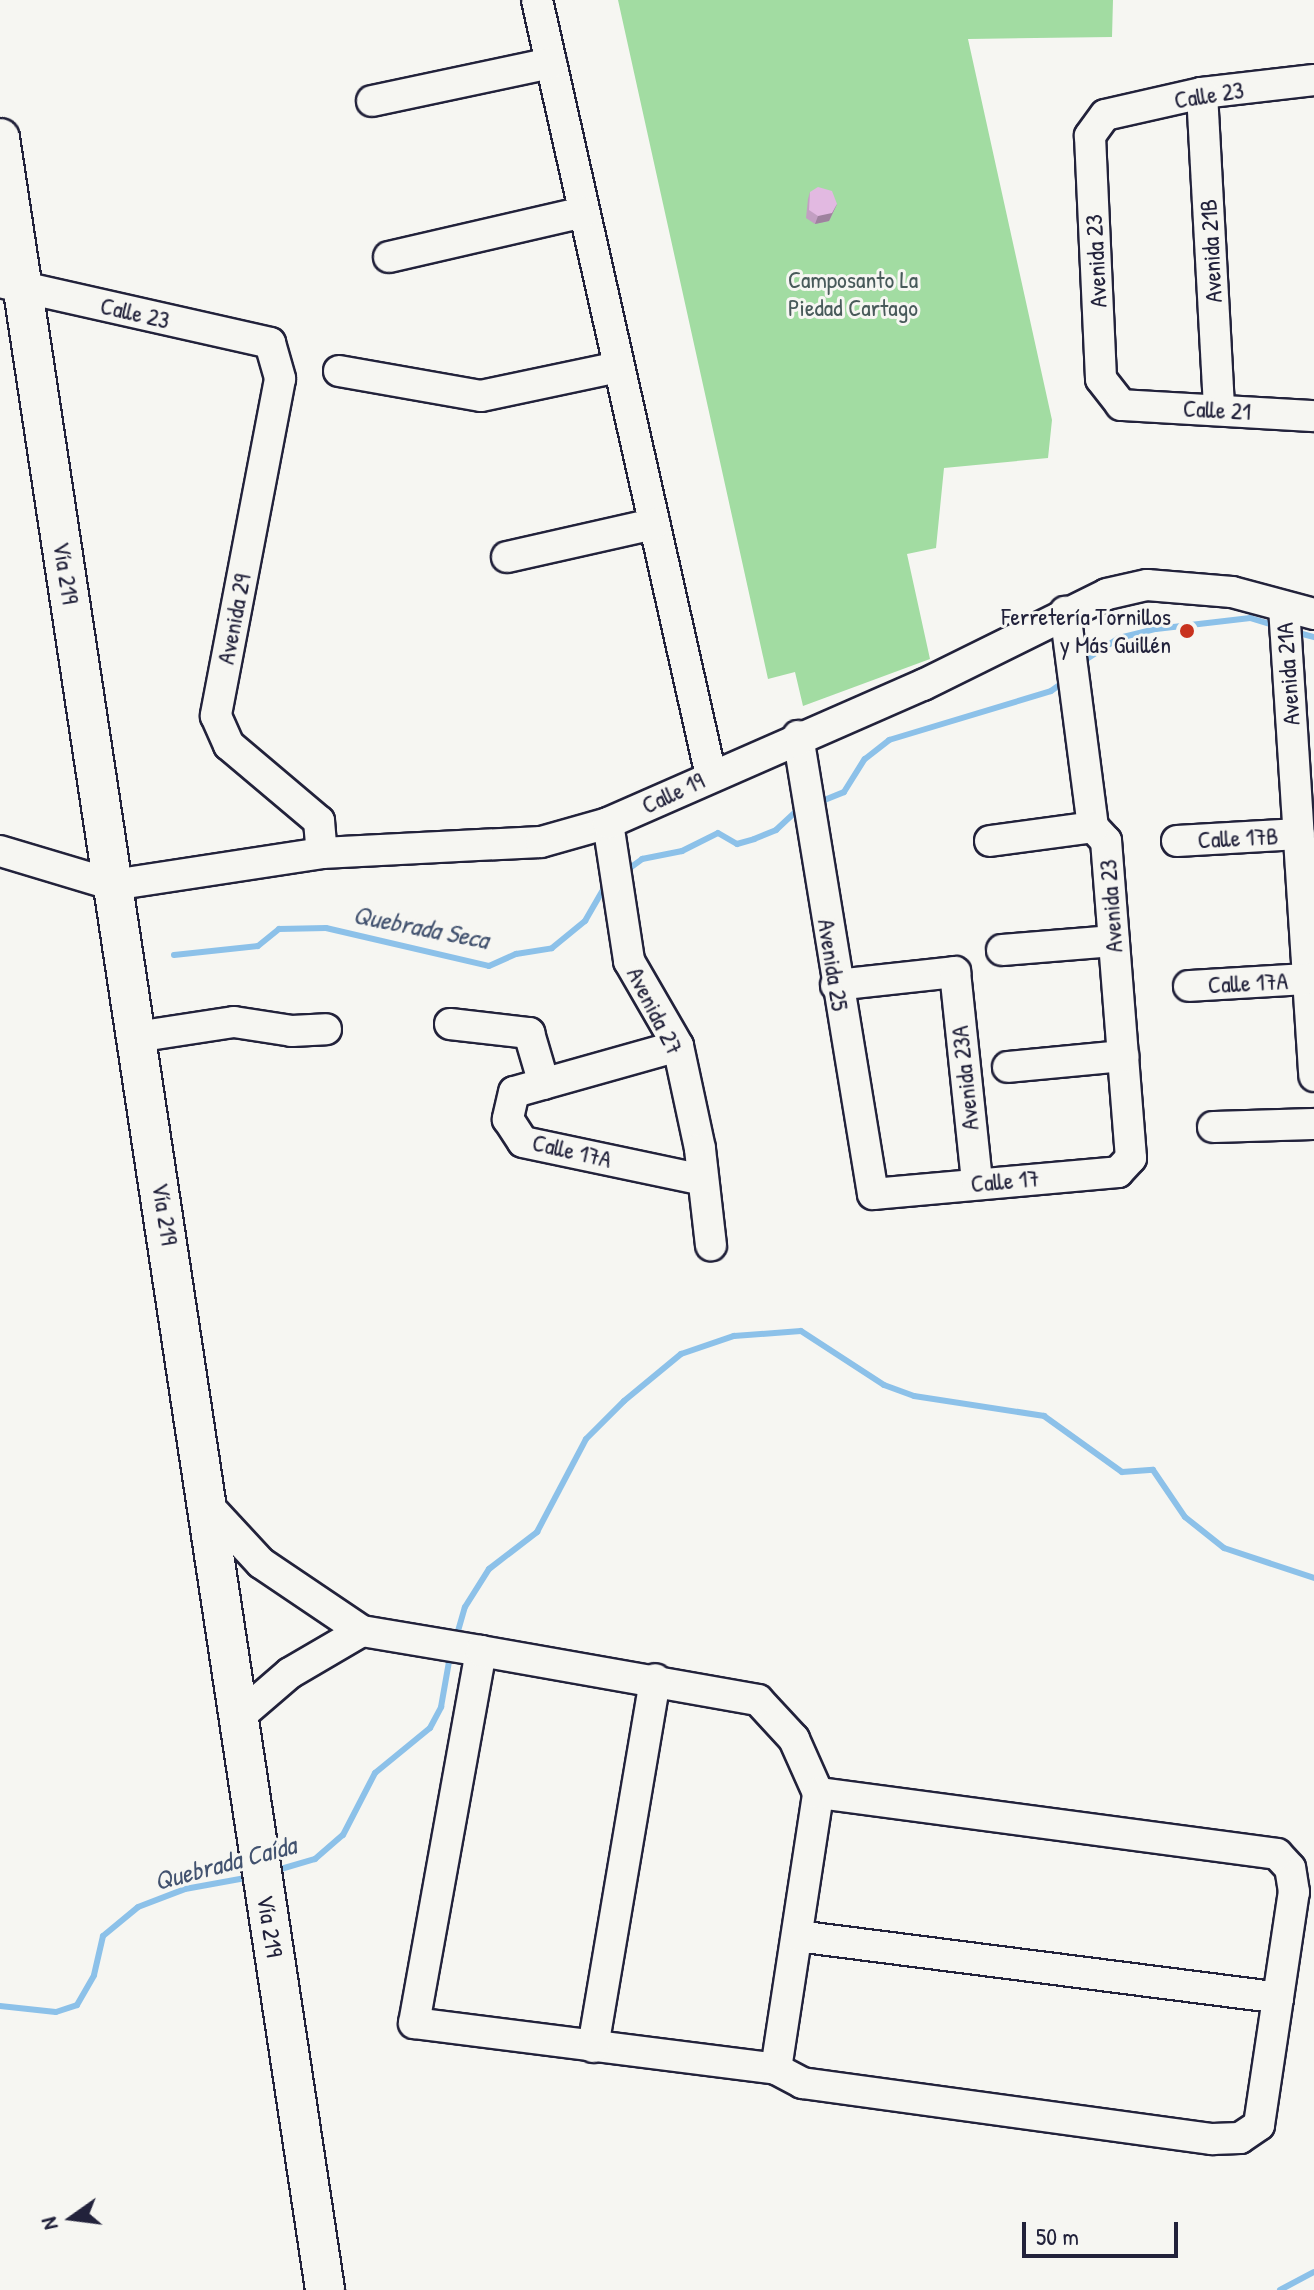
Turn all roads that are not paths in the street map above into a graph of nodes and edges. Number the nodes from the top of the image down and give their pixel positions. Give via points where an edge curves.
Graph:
1 (537, 0) edge
2 (551, 63) junction
3 (1314, 80) edge
4 (1202, 93) junction
5 (372, 101) dead end
6 (1105, 115) joint
7 (0, 138) edge
8 (584, 212) junction
9 (389, 257) dead end
10 (11, 285) edge
11 (270, 343) joint
12 (619, 367) junction
13 (339, 371) dead end
14 (1121, 405) joint
15 (1219, 409) junction
16 (1314, 416) edge
17 (654, 524) junction
18 (507, 557) dead end
19 (1284, 607) junction
20 (1065, 612) junction
21 (1314, 614) edge
22 (798, 736) junction
23 (711, 776) junction
24 (608, 823) junction
25 (1093, 827) junction
26 (1299, 834) junction
27 (990, 841) dead end
28 (1177, 841) dead end
29 (0, 851) edge
30 (322, 853) junction
31 (113, 885) junction
32 (1114, 941) junction
33 (1002, 950) dead end
34 (1308, 979) junction
35 (836, 985) junction
36 (1189, 986) dead end
37 (450, 1024) dead end
38 (326, 1029) dead end
39 (136, 1037) junction
40 (678, 1046) junction
41 (1123, 1056) junction
42 (1008, 1067) dead end
43 (1314, 1076) edge
44 (544, 1084) junction
45 (1314, 1124) edge
46 (1213, 1127) dead end
47 (1131, 1158) joint
48 (699, 1179) junction
49 (977, 1183) junction
50 (873, 1194) joint
51 (711, 1245) dead end
52 (210, 1508) junction
53 (362, 1631) junction
54 (481, 1651) junction
55 (655, 1679) junction
56 (240, 1716) junction
57 (818, 1793) junction
58 (797, 1936) junction
59 (1278, 1998) junction
60 (593, 2047) junction
61 (776, 2069) junction
62 (325, 2290) edge

1 - 2 street
2 - 5 street
2 - 8 street
3 - 4 street, Calle 23
4 - 6 street, Calle 23
4 - 15 street, Avenida 21B
6 - 14 street, Avenida 23 via 1090,136 1101,379
7 - 10 main road, Vía 219
8 - 9 street
8 - 12 street
10 - 11 street, Calle 23
10 - 31 main road, Vía 219
11 - 30 street, Avenida 29 via 280,379 216,716 229,745 319,821
12 - 13 street via 481,396
12 - 17 street
14 - 15 street, Calle 21
15 - 16 street, Calle 21
17 - 18 street
17 - 23 street
19 - 20 street, Calle 19 via 1232,592 1147,585
19 - 21 street, Calle 19
19 - 26 street, Avenida 21A
20 - 22 street, Calle 19 via 923,685
20 - 25 street, Avenida 23
22 - 23 street, Calle 19
22 - 35 street, Avenida 25
23 - 24 street, Calle 19
24 - 30 street, Calle 19 via 541,842
24 - 40 street, Avenida 27 via 629,961
25 - 27 street
25 - 32 street, Avenida 23 via 1106,841
26 - 28 street, Calle 17B
26 - 34 street, Avenida 21A
29 - 31 street, Calle 19
30 - 31 street, Calle 19
31 - 39 main road, Vía 219
32 - 33 street
32 - 41 street, Avenida 23
34 - 36 street, Calle 17A
34 - 43 street, Avenida 21A
35 - 49 street, Avenida 23A via 955,972
35 - 50 street, Avenida 25
37 - 44 street via 529,1033
38 - 39 street via 292,1031 234,1022
39 - 52 main road, Vía 219
40 - 44 street, Calle 17A
40 - 48 street, Avenida 27 via 700,1149
41 - 42 street
41 - 47 street, Avenida 23
44 - 48 street, Calle 17A via 514,1092 508,1119 523,1142
45 - 46 street
47 - 49 street, Calle 17 via 1118,1172
48 - 51 street, Avenida 27
49 - 50 street, Calle 17
52 - 53 street via 261,1563
52 - 56 main road, Vía 219
53 - 54 street
53 - 56 street via 290,1673
54 - 55 street
54 - 60 street via 414,2023
55 - 57 street via 758,1700 794,1739
55 - 60 street
56 - 62 main road, Vía 219
57 - 58 street
57 - 59 street via 1277,1854 1290,1868 1294,1892
58 - 59 street
58 - 61 street
59 - 61 street via 1259,2125 1240,2138 1212,2139 802,2083
60 - 61 street

